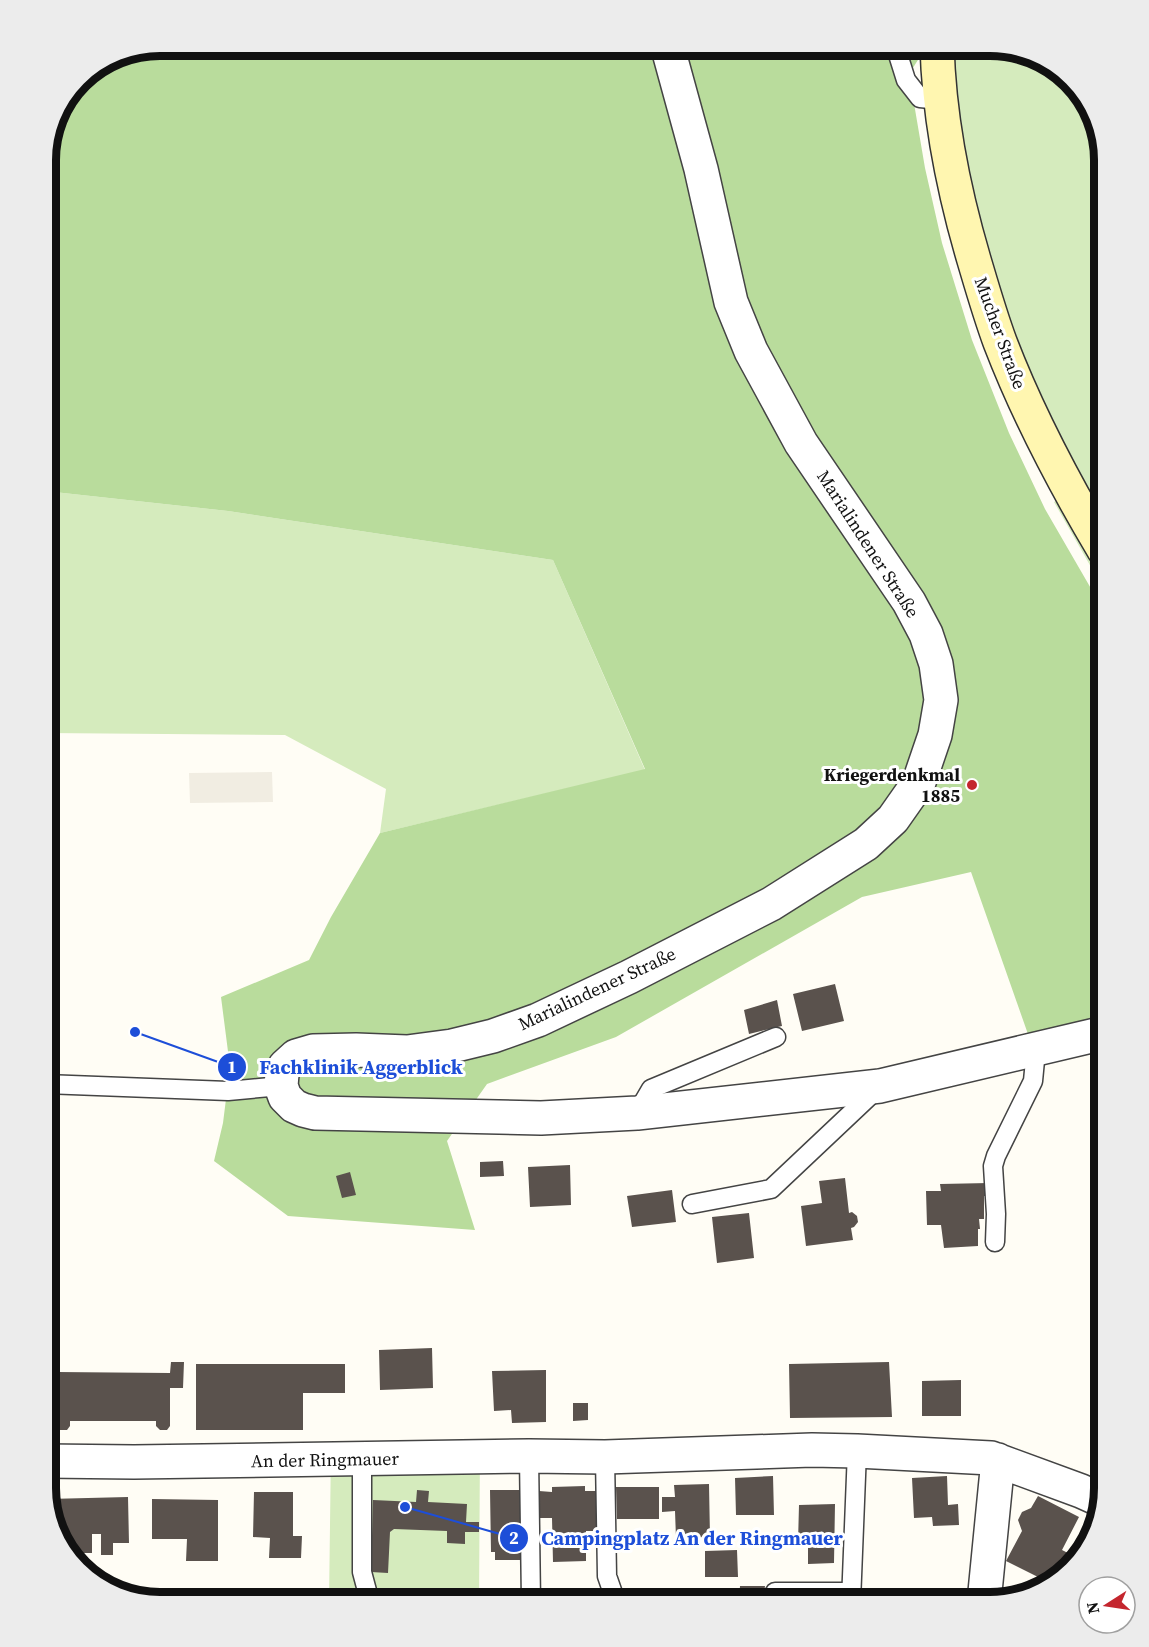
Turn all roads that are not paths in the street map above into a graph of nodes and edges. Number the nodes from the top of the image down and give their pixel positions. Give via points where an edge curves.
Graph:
1 (670, 56) edge
2 (899, 56) edge
3 (938, 56) edge
4 (940, 100) junction
5 (1094, 533) edge
6 (776, 1036) dead end
7 (1094, 1036) edge
8 (1036, 1050) junction
9 (56, 1084) edge
10 (281, 1086) junction
11 (880, 1086) junction
12 (637, 1113) junction
13 (692, 1204) dead end
14 (995, 1242) dead end
15 (857, 1451) junction
16 (529, 1456) junction
17 (605, 1457) junction
18 (362, 1459) junction
19 (998, 1460) junction
20 (56, 1461) edge
21 (1093, 1497) edge
22 (367, 1591) edge
23 (531, 1591) edge
24 (613, 1592) edge
25 (851, 1592) edge
26 (985, 1592) edge

1 - 10 street, Marialindener Straße via 731,303 750,351 801,443 909,602 931,648 941,700 935,735 919,782 894,819 866,844 771,904 629,977 537,1020 452,1046 407,1052 313,1051 296,1056 285,1066
2 - 4 lane via 906,80 920,98
3 - 4 main road, Mucher Straße
4 - 5 main road, Mucher Straße via 953,183 1000,341 1032,415
6 - 12 lane via 651,1089
7 - 8 street
8 - 11 street
8 - 14 lane via 1033,1081 993,1166
9 - 10 lane via 228,1091
10 - 12 street via 294,1106 315,1113 541,1118
11 - 12 street
11 - 13 lane via 771,1189
15 - 17 street, An der Ringmauer
15 - 19 street, An der Ringmauer
15 - 25 lane
16 - 17 street, An der Ringmauer
16 - 18 street, An der Ringmauer
16 - 23 lane
17 - 24 lane via 607,1576
18 - 20 street, An der Ringmauer
18 - 22 lane via 362,1572
19 - 21 street, An der Ringmauer
19 - 26 street

